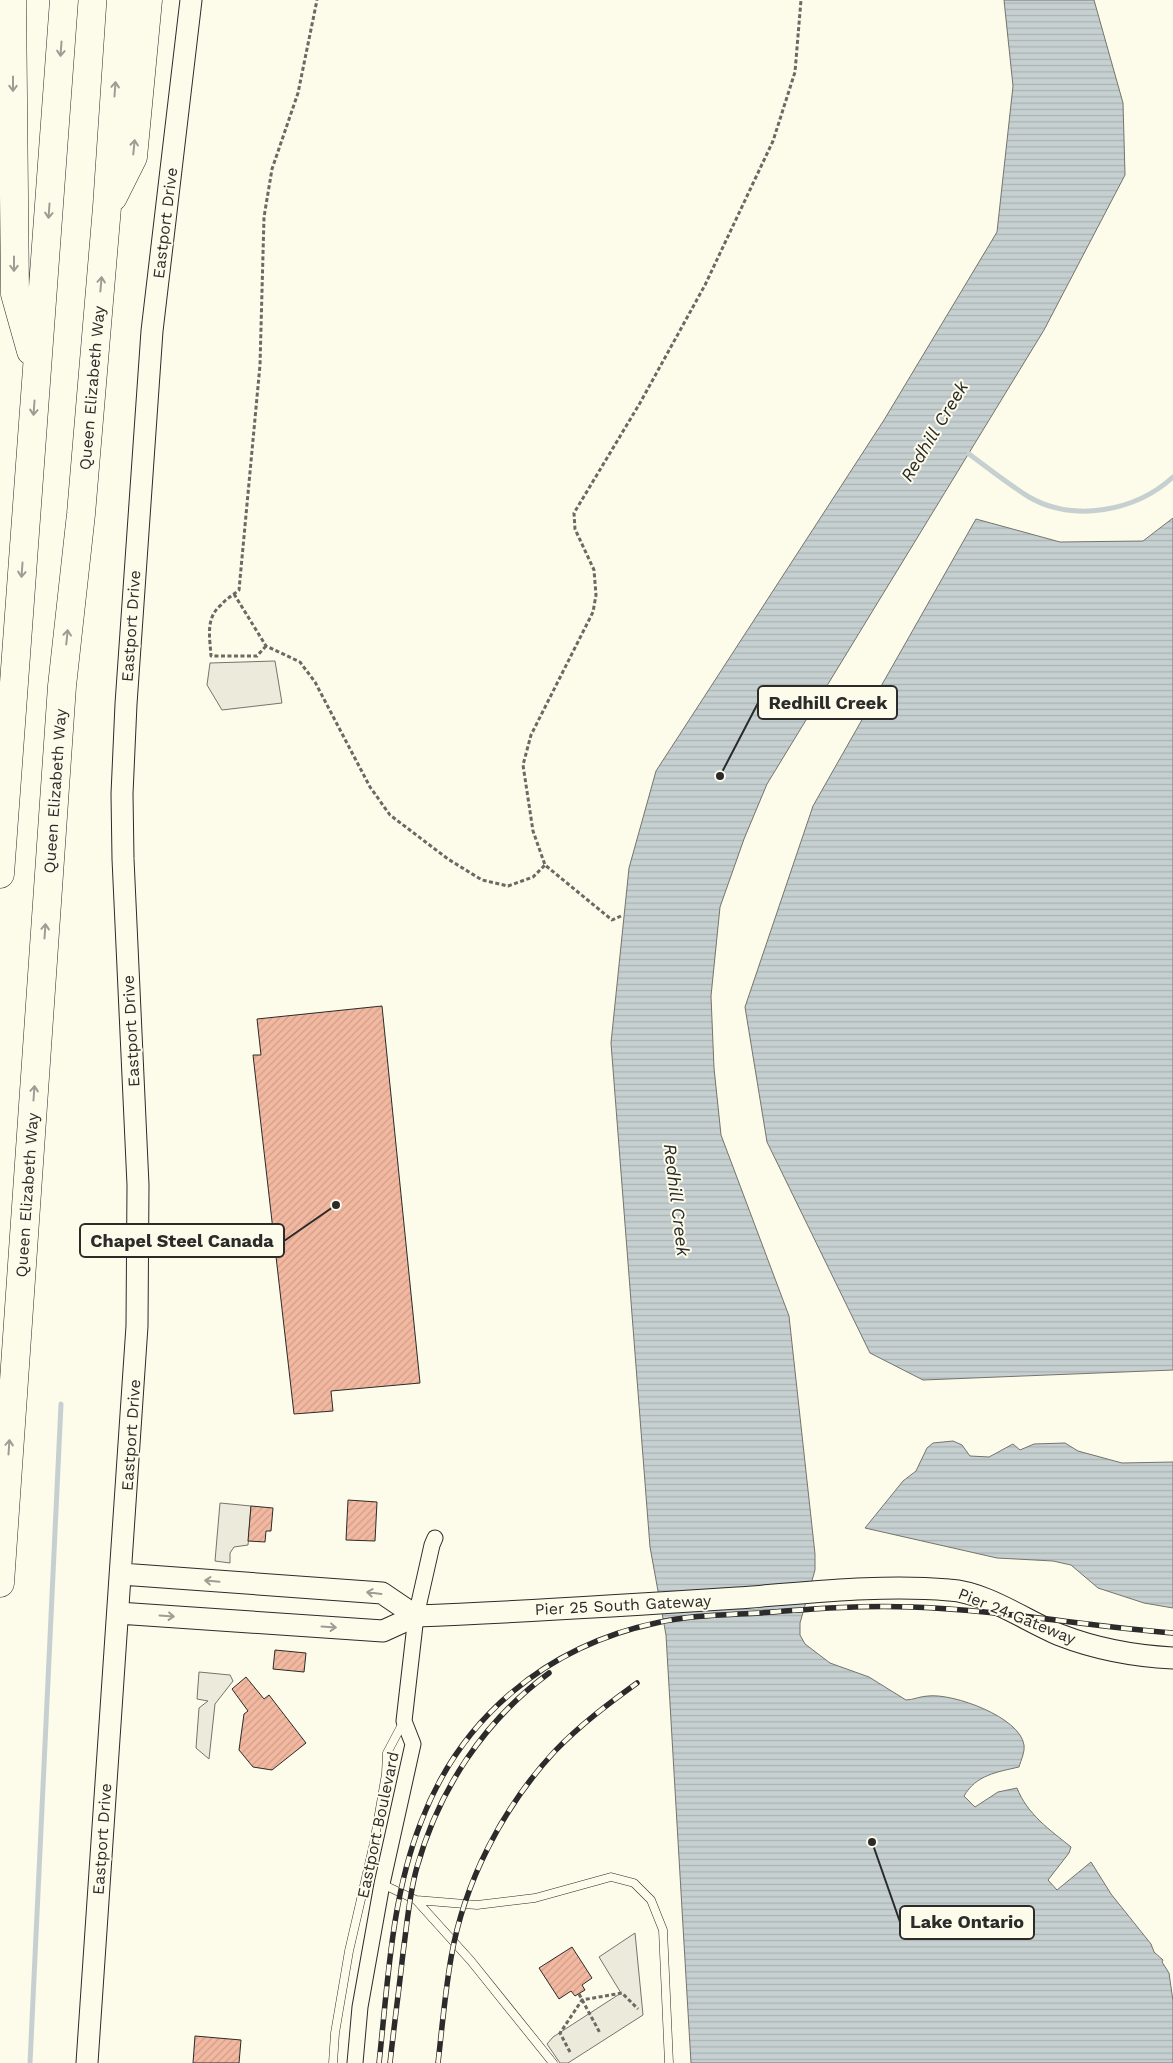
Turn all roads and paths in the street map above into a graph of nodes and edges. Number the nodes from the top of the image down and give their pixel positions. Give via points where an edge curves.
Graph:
1 (12, 0) edge
2 (64, 0) edge
3 (121, 0) edge
4 (148, 0) edge
5 (191, 0) edge
6 (316, 0) edge
7 (801, 0) edge
8 (107, 207) junction
9 (36, 368) junction
10 (234, 594) junction
11 (266, 646) junction
12 (545, 865) junction
13 (0, 874) edge
14 (621, 916) dead end
15 (435, 1538) dead end
16 (121, 1574) junction
17 (0, 1583) edge
18 (829, 1591) joint
19 (118, 1613) junction
20 (416, 1616) junction
21 (1173, 1658) edge
22 (404, 1720) junction
23 (382, 1884) junction
24 (416, 1900) junction
25 (579, 1994) dead end
26 (582, 2000) junction
27 (638, 2009) dead end
28 (600, 2032) dead end
29 (570, 2052) dead end
30 (88, 2063) edge
31 (333, 2063) edge
32 (355, 2063) edge
33 (553, 2063) edge
34 (669, 2063) edge

1 -> 9 highway via 15,294
2 -> 9 highway
8 -> 3 highway, Queen Elizabeth Way
8 -> 4 highway via 133,157
5 - 16 main road, Eastport Drive via 152,332 126,704 123,859 138,1176 138,1260 135,1384
6 - 10 path via 298,93 272,169 264,217 260,365 239,590
7 - 12 path via 795,72 773,141 705,285 574,513 575,529 594,570 596,595 593,612 531,735 523,765 533,831
17 -> 8 highway, Queen Elizabeth Way via 62,686 81,514
9 -> 13 highway
10 - 11 path
10 - 11 path via 212,615 209,627 211,656 257,656
11 - 12 path via 300,662 315,682 370,787 390,814 448,859 482,880 508,886 533,877
12 - 14 path via 612,920
15 - 20 street, Eastport Boulevard
16 - 19 main road, Eastport Drive
20 -> 16 main road via 382,1593
18 - 20 main road, Pier 25 South Gateway
18 - 21 main road, Pier 24 Gateway via 897,1587 952,1590 977,1596 1089,1645
19 -> 20 main road, Pier 25 South Gateway via 383,1631
19 - 30 main road, Eastport Drive
20 - 22 street, Eastport Boulevard
22 - 23 street, Eastport Boulevard via 414,1744
22 - 31 lane via 387,1752 374,1843 349,1951
23 - 24 lane
23 - 32 street, Eastport Boulevard via 360,2007
24 - 33 lane via 471,1961
24 - 34 lane via 477,1905 535,1898 611,1877 634,1883 651,1900 663,1930
25 - 26 path
26 - 27 path via 622,1993
26 - 28 path
26 - 29 path via 560,2033

